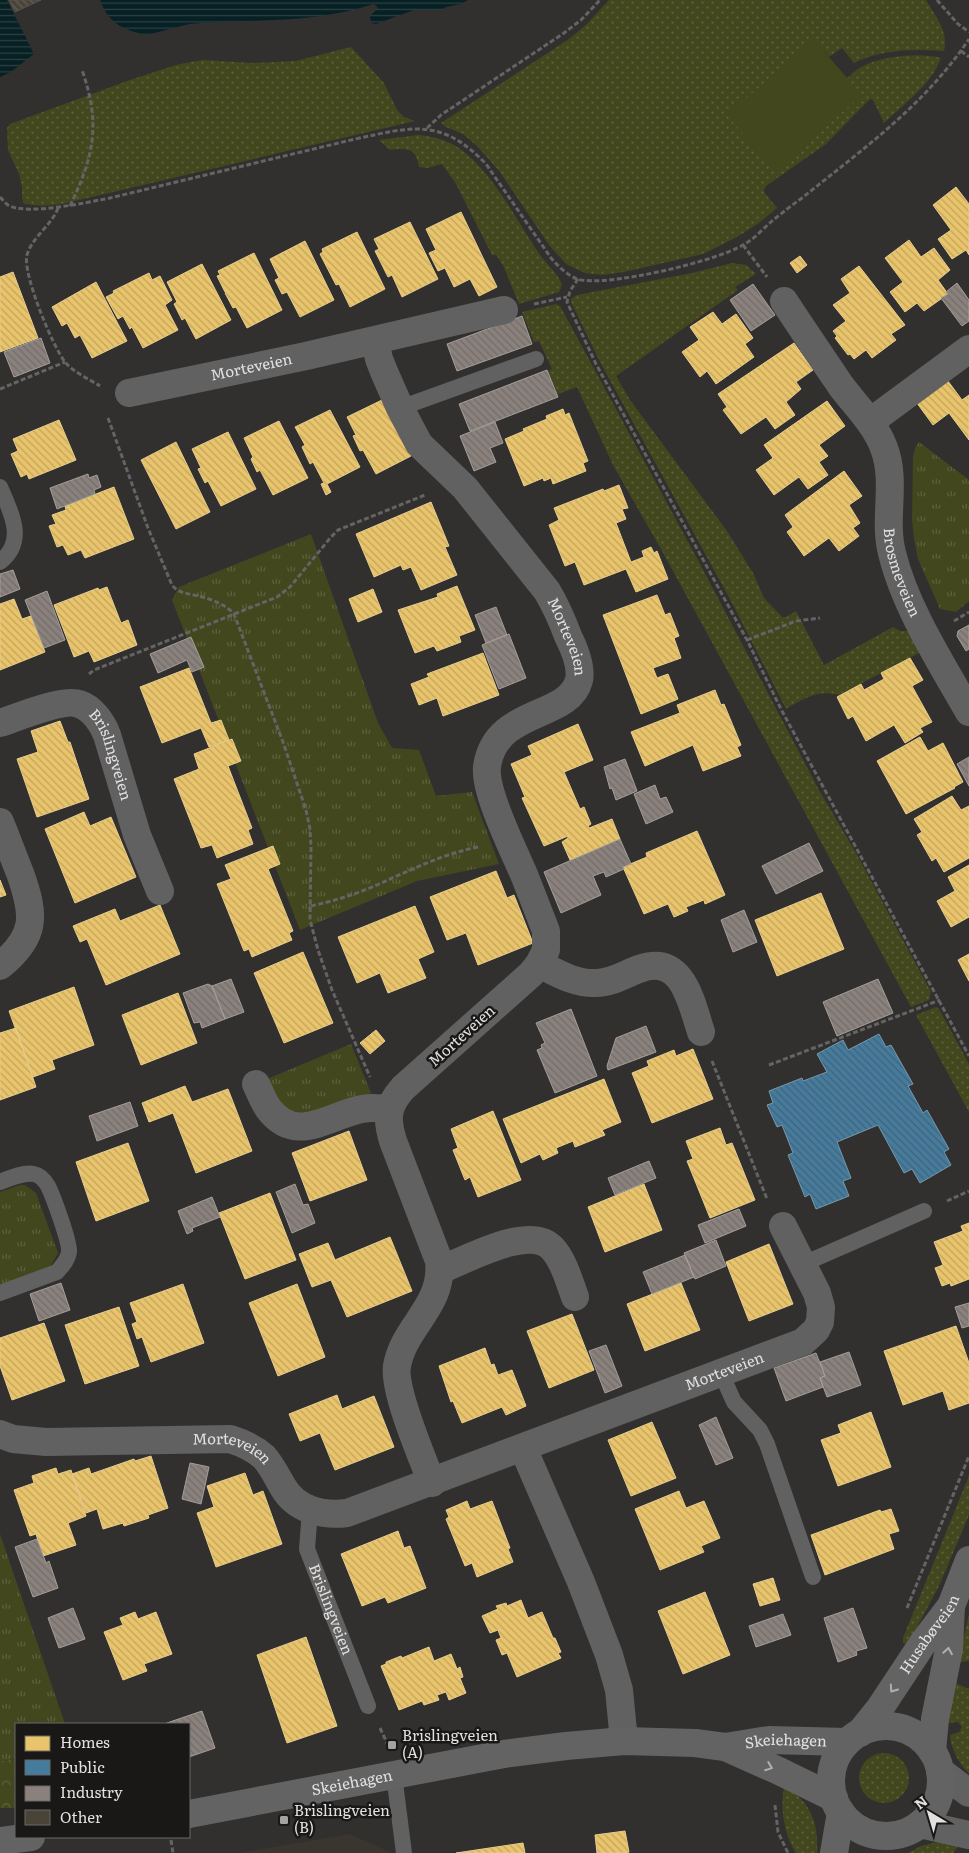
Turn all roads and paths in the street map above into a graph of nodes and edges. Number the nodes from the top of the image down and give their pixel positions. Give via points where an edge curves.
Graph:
1 (600, 0) edge
2 (937, 0) edge
3 (969, 32) edge
4 (969, 39) edge
5 (961, 51) junction
6 (969, 57) edge
7 (82, 70) dead end
8 (426, 129) junction
9 (0, 197) edge
10 (70, 206) junction
11 (58, 208) junction
12 (743, 245) junction
13 (578, 279) junction
14 (784, 302) joint
15 (504, 310) dead end
16 (375, 341) junction
17 (969, 349) edge
18 (536, 359) dead end
19 (65, 362) junction
20 (100, 386) junction
21 (0, 389) edge
22 (101, 392) dead end
23 (129, 393) joint
24 (400, 408) junction
25 (108, 417) dead end
26 (870, 422) junction
27 (458, 481) junction
28 (0, 487) edge
29 (0, 562) edge
30 (234, 614) junction
31 (820, 618) dead end
32 (747, 640) junction
33 (74, 703) junction
34 (969, 712) edge
35 (0, 723) edge
36 (0, 822) edge
37 (511, 846) junction
38 (160, 891) dead end
39 (311, 906) junction
40 (539, 964) junction
41 (0, 966) edge
42 (940, 1000) junction
43 (701, 1032) joint
44 (969, 1056) edge
45 (769, 1066) dead end
46 (256, 1084) dead end
47 (386, 1109) junction
48 (0, 1182) edge
49 (924, 1211) dead end
50 (783, 1226) joint
51 (803, 1264) junction
52 (440, 1270) junction
53 (0, 1293) edge
54 (575, 1297) dead end
55 (721, 1373) junction
56 (0, 1434) edge
57 (523, 1448) junction
58 (969, 1456) edge
59 (432, 1483) junction
60 (310, 1510) junction
61 (969, 1560) edge
62 (813, 1577) dead end
63 (951, 1606) junction
64 (905, 1613) dead end
65 (368, 1706) joint
66 (853, 1738) junction
67 (624, 1741) junction
68 (724, 1747) junction
69 (936, 1761) junction
70 (394, 1774) junction
71 (969, 1792) edge
72 (775, 1802) dead end
73 (837, 1805) junction
74 (190, 1814) edge
75 (969, 1835) edge
76 (905, 1837) edge
77 (23, 1838) edge
78 (170, 1838) edge
79 (0, 1841) edge
80 (173, 1853) edge
81 (404, 1853) edge
82 (788, 1853) edge
83 (834, 1853) edge

1 - 8 path via 564,33 441,115
2 - 3 path
4 - 5 path
5 - 6 path
5 - 12 path via 909,110
7 - 10 path via 89,89 93,137 89,163
8 - 10 path via 355,139
8 - 13 path via 456,138 477,155 551,258
9 - 11 path via 13,207
10 - 11 path
11 - 19 path via 55,217 29,250 26,266 40,310
12 - 13 path via 671,269 596,282
12 - 14 path
13 - 32 path via 568,297 571,313
14 - 26 street, Brosmeveien
15 - 16 street, Morteveien
16 - 23 street, Morteveien
16 - 24 street, Morteveien via 379,359
17 - 26 street
18 - 24 lane
19 - 20 path
19 - 21 path
20 - 22 path
20 - 23 path via 116,394
24 - 27 street, Morteveien via 419,444
25 - 30 path via 172,585 184,594 224,605
26 - 34 street, Brosmeveien via 889,463 891,551 903,589
27 - 30 path via 342,528 331,536 283,593
27 - 37 street, Morteveien via 547,591 574,649 578,666 579,680 569,697 514,725 499,739 491,754 487,767 488,785
28 - 29 lane via 15,533 10,551
30 - 33 path via 94,670
30 - 39 path via 306,810 312,846
31 - 32 path via 796,621
32 - 42 path via 782,711
33 - 35 street, Brislingveien
33 - 38 street, Brislingveien via 91,711 103,726 137,836
36 - 41 street via 23,882 31,914 27,934 19,948
37 - 39 path via 492,844 454,852 346,897
37 - 40 street, Morteveien via 546,930 546,950
39 - 47 path via 310,920 323,967
40 - 43 street via 575,981 595,984 649,966 669,969 685,985
40 - 47 street, Morteveien via 403,1088
42 - 44 path
42 - 45 path
43 - 50 path via 764,1194
46 - 47 street via 273,1113 288,1125 297,1127 310,1126 363,1108
47 - 52 street via 393,1141
48 - 53 lane via 34,1174 44,1182 49,1188 69,1252 57,1272
49 - 51 lane
50 - 51 street, Morteveien
51 - 55 street, Morteveien via 821,1306 816,1330 803,1342
52 - 54 street via 517,1240 531,1239 547,1244 556,1253
52 - 59 street via 433,1299 404,1347 397,1367 399,1390
55 - 57 street, Morteveien
55 - 62 lane via 734,1402 760,1430 767,1444
56 - 60 street, Morteveien via 13,1439 46,1442 230,1439 259,1453 270,1464 290,1497
57 - 59 street, Morteveien
57 - 67 street via 608,1655 619,1690
58 - 64 path
59 - 60 street, Morteveien via 347,1513 334,1515
60 - 65 lane, Brislingveien via 307,1549
61 - 63 street
63 -> 66 street, Husabøveien via 922,1643 880,1708
69 -> 63 street, Husabøveien via 935,1719 949,1649
65 - 70 path via 387,1740
66 - 68 street, Skeiehagen via 769,1740
66 - 69 street via 872,1728 899,1728 923,1740
66 - 73 street via 838,1754 832,1768 831,1784
67 - 68 street, Skeiehagen
67 - 70 street, Skeiehagen via 504,1754
68 -> 73 street, Skeiehagen via 779,1771
69 - 71 street
69 - 76 street via 941,1783 939,1795 929,1815
70 - 74 street, Skeiehagen
70 - 81 lane
72 - 82 path via 778,1832
73 - 76 street via 850,1823 863,1831
73 - 83 street
75 - 76 street
77 - 79 street
78 - 80 path

